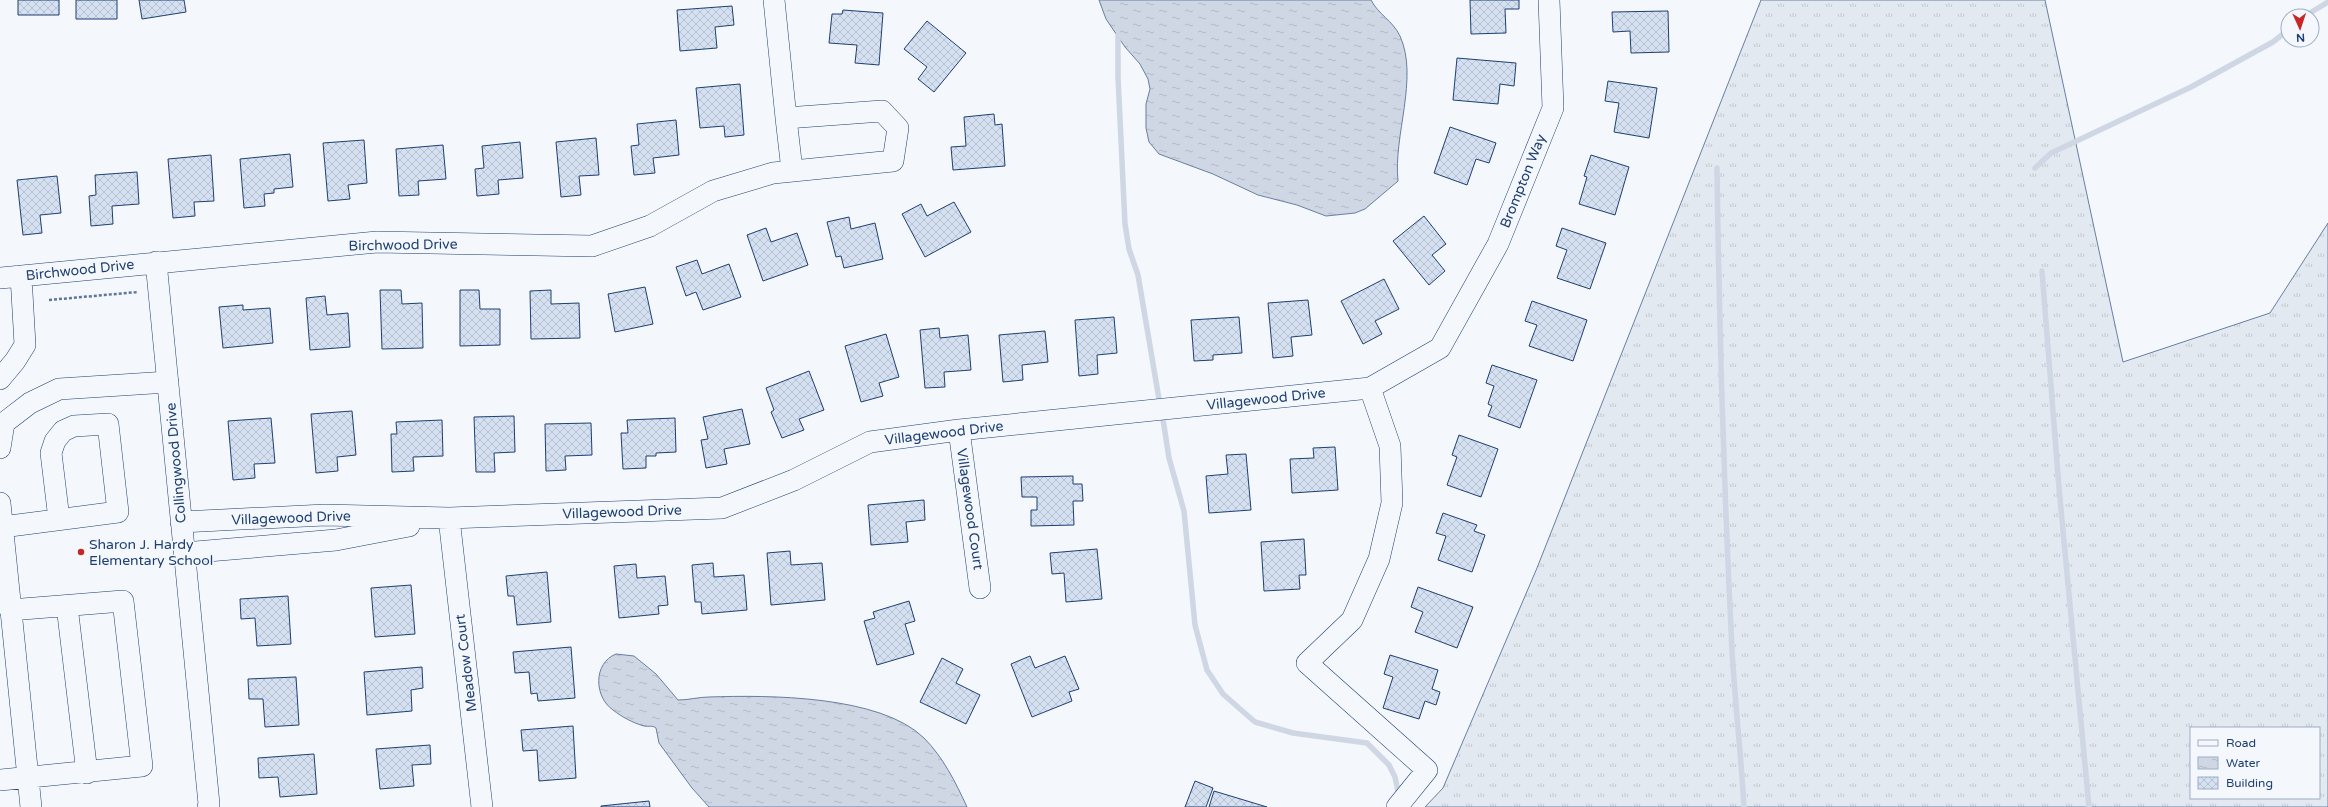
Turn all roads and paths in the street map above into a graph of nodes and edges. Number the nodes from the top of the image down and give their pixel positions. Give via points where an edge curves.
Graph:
1 (774, 0) edge
2 (1550, 0) edge
3 (786, 118) junction
4 (792, 170) junction
5 (156, 262) junction
6 (21, 276) junction
7 (0, 278) edge
8 (138, 292) dead end
9 (49, 300) dead end
10 (1440, 348) joint
11 (0, 379) edge
12 (168, 382) junction
13 (1370, 388) junction
14 (959, 430) junction
15 (0, 448) edge
16 (0, 503) edge
17 (449, 518) junction
18 (60, 519) junction
19 (181, 522) junction
20 (2, 527) junction
21 (184, 553) junction
22 (980, 588) dead end
23 (67, 606) junction
24 (10, 610) junction
25 (87, 773) junction
26 (27, 777) junction
27 (0, 780) edge
28 (31, 807) edge
29 (208, 807) edge
30 (482, 807) edge
31 (1397, 807) edge

1 - 3 street
2 - 10 street, Brompton Way via 1553,108 1498,244
3 - 4 street
3 - 4 street, Birchwood Drive via 882,110 898,128 893,161
4 - 5 street, Birchwood Drive via 713,191 650,226 592,246 377,242
5 - 6 street, Birchwood Drive
5 - 12 street, Collingwood Drive
6 - 7 street, Birchwood Drive
6 - 11 street via 25,345 16,361
8 - 9 path
10 - 13 street, Villagewood Drive
12 - 15 street via 59,389 30,403 4,422
12 - 19 street, Collingwood Drive
13 - 14 street, Villagewood Drive
13 - 31 street via 1390,446 1392,503 1379,559 1352,620 1307,663 1427,770
14 - 17 street, Villagewood Drive via 870,442 794,480 722,508
14 - 22 street, Villagewood Court
16 - 20 street
17 - 19 street, Villagewood Drive via 325,515
17 - 21 street, Villagewood Drive via 336,540
17 - 30 street, Meadow Court
18 - 18 street via 118,512 108,424 74,426 63,431 55,441 51,453
18 - 20 street
19 - 21 street, Collingwood Drive
20 - 24 street
21 - 29 street, Collingwood Drive
23 - 24 street
23 - 25 street
23 - 25 street via 123,601 142,766
24 - 26 street
25 - 26 street
26 - 27 street
26 - 28 street

